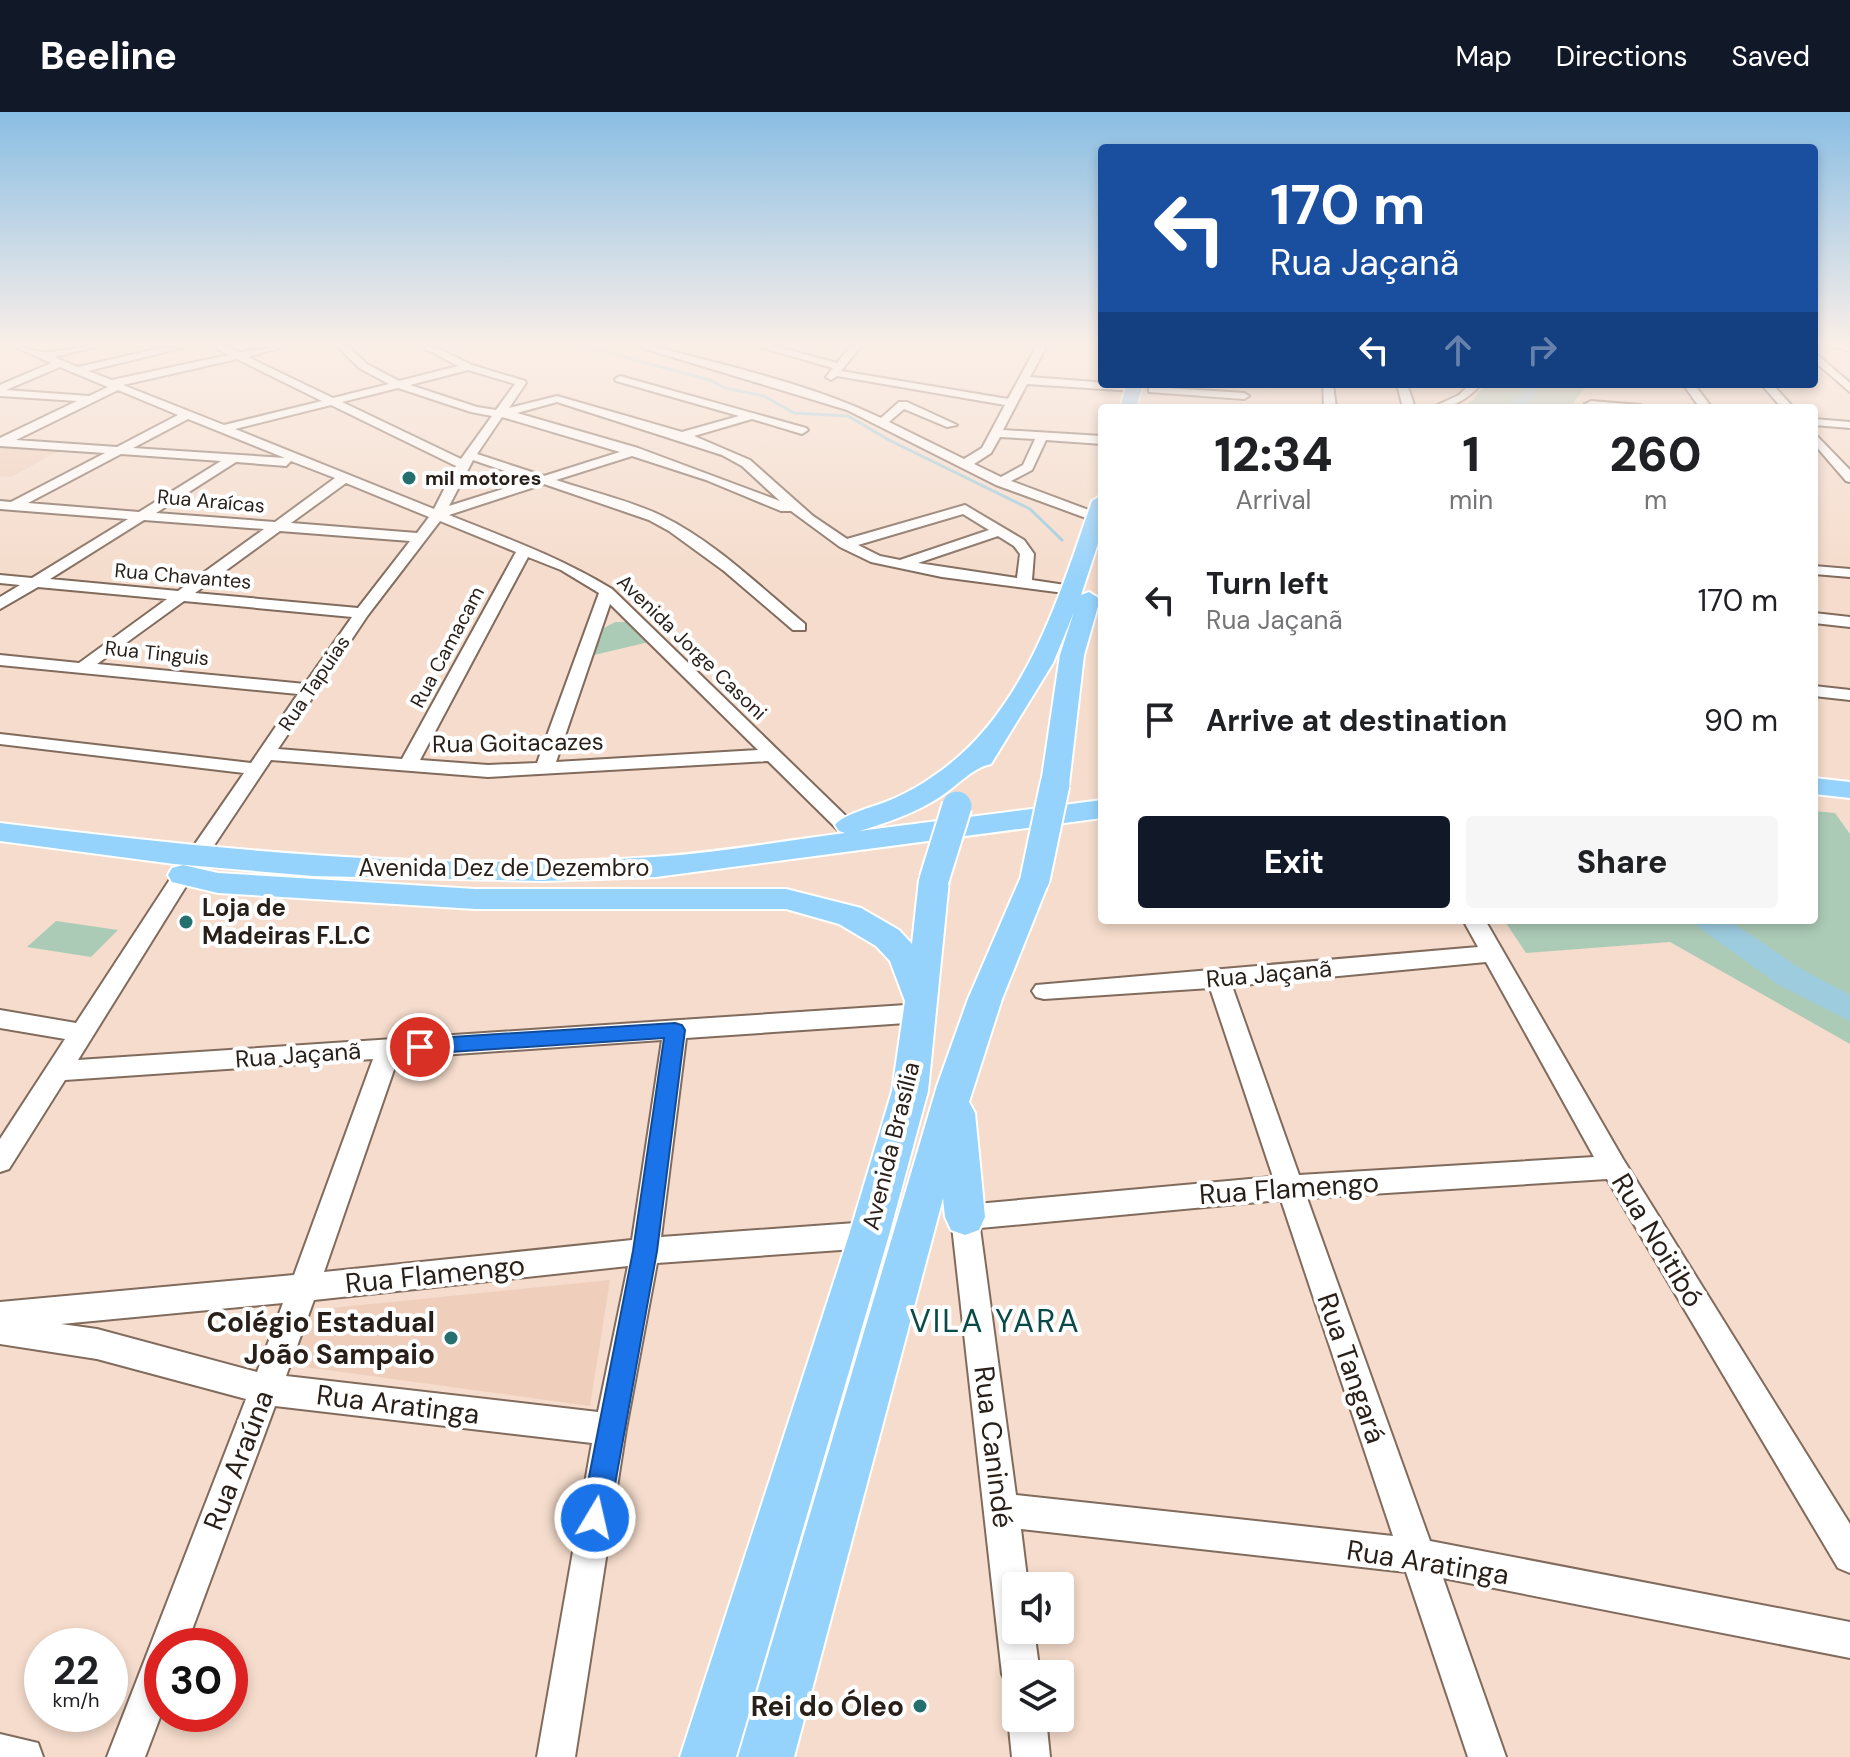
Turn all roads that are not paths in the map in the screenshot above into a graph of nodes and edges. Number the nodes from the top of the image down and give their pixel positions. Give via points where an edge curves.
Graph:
1 (39, 424) edge
2 (169, 424) edge
3 (209, 424) edge
4 (236, 424) edge
5 (244, 424) edge
6 (382, 424) edge
7 (495, 424) edge
8 (539, 424) edge
9 (641, 424) edge
10 (724, 424) edge
11 (779, 424) edge
12 (886, 424) edge
13 (952, 424) edge
14 (1002, 424) edge
15 (239, 425) junction
16 (222, 429) junction
17 (802, 430) dead end
18 (997, 433) junction
19 (682, 436) junction
20 (1042, 436) junction
21 (1098, 440) edge
22 (0, 442) edge
23 (936, 450) junction
24 (118, 451) junction
25 (1820, 451) edge
26 (632, 452) junction
27 (233, 459) junction
28 (466, 460) junction
29 (306, 463) junction
30 (965, 464) junction
31 (344, 478) junction
32 (543, 478) junction
33 (1850, 478) edge
34 (1001, 482) junction
35 (7, 505) edge
36 (1098, 509) edge
37 (448, 512) junction
38 (0, 513) edge
39 (146, 516) junction
40 (1098, 516) edge
41 (808, 519) junction
42 (277, 526) junction
43 (1000, 531) junction
44 (421, 535) junction
45 (845, 544) junction
46 (525, 548) junction
47 (550, 559) junction
48 (897, 565) junction
49 (513, 570) junction
50 (1821, 571) edge
51 (1098, 572) edge
52 (1850, 573) edge
53 (0, 579) edge
54 (34, 582) junction
55 (1024, 583) junction
56 (1072, 590) junction
57 (607, 592) junction
58 (182, 596) junction
59 (0, 604) edge
60 (362, 613) junction
61 (1818, 618) edge
62 (1850, 622) edge
63 (799, 627) dead end
64 (0, 660) edge
65 (82, 668) junction
66 (309, 690) junction
67 (1818, 691) edge
68 (1850, 695) edge
69 (0, 739) edge
70 (992, 741) junction
71 (772, 755) junction
72 (261, 762) junction
73 (407, 767) junction
74 (544, 770) junction
75 (1818, 776) edge
76 (1850, 780) edge
77 (1818, 786) edge
78 (1850, 790) edge
79 (1098, 810) edge
80 (1098, 825) edge
81 (845, 826) junction
82 (0, 832) edge
83 (0, 853) edge
84 (193, 863) junction
85 (1476, 924) edge
86 (1494, 953) junction
87 (1218, 979) junction
88 (1044, 991) dead end
89 (921, 1013) junction
90 (0, 1019) edge
91 (675, 1030) junction
92 (84, 1033) junction
93 (389, 1049) junction
94 (59, 1071) junction
95 (955, 1086) junction
96 (0, 1161) edge
97 (1614, 1167) junction
98 (1290, 1187) junction
99 (965, 1217) junction
100 (869, 1235) junction
101 (645, 1251) junction
102 (304, 1288) junction
103 (121, 1304) junction
104 (0, 1316) edge
105 (0, 1330) edge
106 (97, 1344) junction
107 (264, 1389) junction
108 (610, 1429) junction
109 (1002, 1510) junction
110 (1417, 1556) junction
111 (1850, 1556) edge
112 (1009, 1572) edge
113 (175, 1628) edge
114 (1850, 1640) edge
115 (144, 1709) edge
116 (1028, 1732) edge
117 (0, 1753) edge
118 (24, 1757) edge
119 (126, 1757) edge
120 (556, 1757) edge
121 (708, 1757) edge
122 (766, 1757) edge
123 (1031, 1757) edge
124 (1487, 1757) edge

1 - 22 street
2 - 24 street
3 - 16 street
4 - 15 street
5 - 15 street
6 - 28 street
7 - 28 street, Rua Tapuias
8 - 26 street
9 - 19 street
10 - 19 street
11 - 17 street
12 - 23 street
13 - 23 street
14 - 18 street
15 - 16 street
15 - 29 street via 309,453
16 - 29 street
18 - 20 street
18 - 30 street via 984,454
19 - 26 street
19 - 41 street via 746,463
20 - 21 street
20 - 34 street via 1028,467
22 - 24 street
23 - 30 street
24 - 27 street
24 - 35 street
25 - 33 street
26 - 32 street
26 - 41 street via 748,490
27 - 29 street
27 - 39 street
28 - 32 street
28 - 37 street, Rua Tapuias
29 - 31 street
30 - 34 street
31 - 37 street
31 - 42 street
32 - 37 street
32 - 63 street via 682,530
34 - 36 street
35 - 38 street
35 - 39 street, Rua Araícas
37 - 44 street, Rua Tapuias
37 - 46 street, Avenida Jorge Casoni
39 - 42 street, Rua Araícas
39 - 54 street
40 - 56 highway, Avenida Brasília
41 - 45 street
42 - 44 street, Rua Araícas
42 - 58 street
43 - 45 street via 965,509
43 - 48 street
43 - 55 street via 1027,554
44 - 60 street, Rua Tapuias
45 - 48 street
46 - 47 street, Avenida Jorge Casoni
46 - 49 street, Rua Camacam
47 - 49 street
47 - 57 street, Avenida Jorge Casoni
48 - 55 street
49 - 73 street, Rua Camacam
50 - 52 street
51 - 95 highway, Avenida Brasília, bridge via 1072,655 1055,784 1035,879
53 - 54 street, Rua Chavantes
54 - 58 street, Rua Chavantes
54 - 59 street
55 - 56 street
56 - 70 highway, Avenida Brasília via 1041,663
57 - 71 street, Avenida Jorge Casoni
57 - 74 street
58 - 60 street, Rua Chavantes
58 - 65 street
60 - 66 street, Rua Tapuias
61 - 62 street
64 - 65 street, Rua Tinguis
65 - 66 street, Rua Tinguis
66 - 72 street, Rua Tapuias
67 - 68 street
69 - 72 street, Rua Goitacazes
70 - 81 highway via 968,765 910,805
70 - 89 highway, Avenida Brasília, bridge via 957,806 934,880
71 - 74 street, Rua Goitacazes
71 - 81 street, Avenida Jorge Casoni
72 - 73 street, Rua Goitacazes
72 - 84 street, Rua Tapuias
73 - 74 street, Rua Goitacazes
75 - 76 highway
77 - 78 highway
79 - 84 highway, Avenida Dez de Dezembro via 656,867 438,872
80 - 84 highway, Avenida Dez de Dezembro via 653,879 436,883
81 - 84 highway via 686,855 608,862 232,852
82 - 84 highway, Avenida Dez de Dezembro
83 - 84 highway, Avenida Dez de Dezembro
84 - 89 highway via 218,883 429,897 786,899 822,904 872,928 905,956 916,975
84 - 92 street, Rua Tapuias
85 - 86 street, Rua Noitibó
86 - 87 street, Rua Jaçanã
86 - 97 street, Rua Noitibó
87 - 88 street, Rua Jaçanã
87 - 98 street, Rua Tangará
89 - 91 street, Rua Jaçanã
89 - 100 highway, Avenida Brasília via 910,1091
90 - 92 street
91 - 93 street, Rua Jaçanã
91 - 101 street
92 - 94 street, Rua Tapuias
93 - 94 street, Rua Jaçanã
93 - 102 street, Rua Araúna
94 - 96 street, Rua Tapuias
95 - 99 highway
95 - 122 highway, Avenida Brasília
97 - 98 street, Rua Flamengo
97 - 111 street, Rua Noitibó
98 - 99 street, Rua Flamengo
98 - 110 street, Rua Tangará
99 - 109 street, Rua Canindé
100 - 101 street, Rua Flamengo
100 - 121 highway, Avenida Brasília
101 - 102 street, Rua Flamengo
101 - 108 street
102 - 103 street, Rua Flamengo
102 - 107 street, Rua Araúna
103 - 104 street, Rua Flamengo
103 - 106 street via 98,1329
105 - 106 street, Rua Aratinga
106 - 107 street, Rua Aratinga
107 - 108 street, Rua Aratinga
107 - 113 street, Rua Araúna
108 - 120 street
109 - 110 street, Rua Aratinga
109 - 112 street, Rua Canindé
110 - 114 street, Rua Aratinga
110 - 124 street, Rua Tangará
115 - 119 street
116 - 123 street
117 - 118 street

